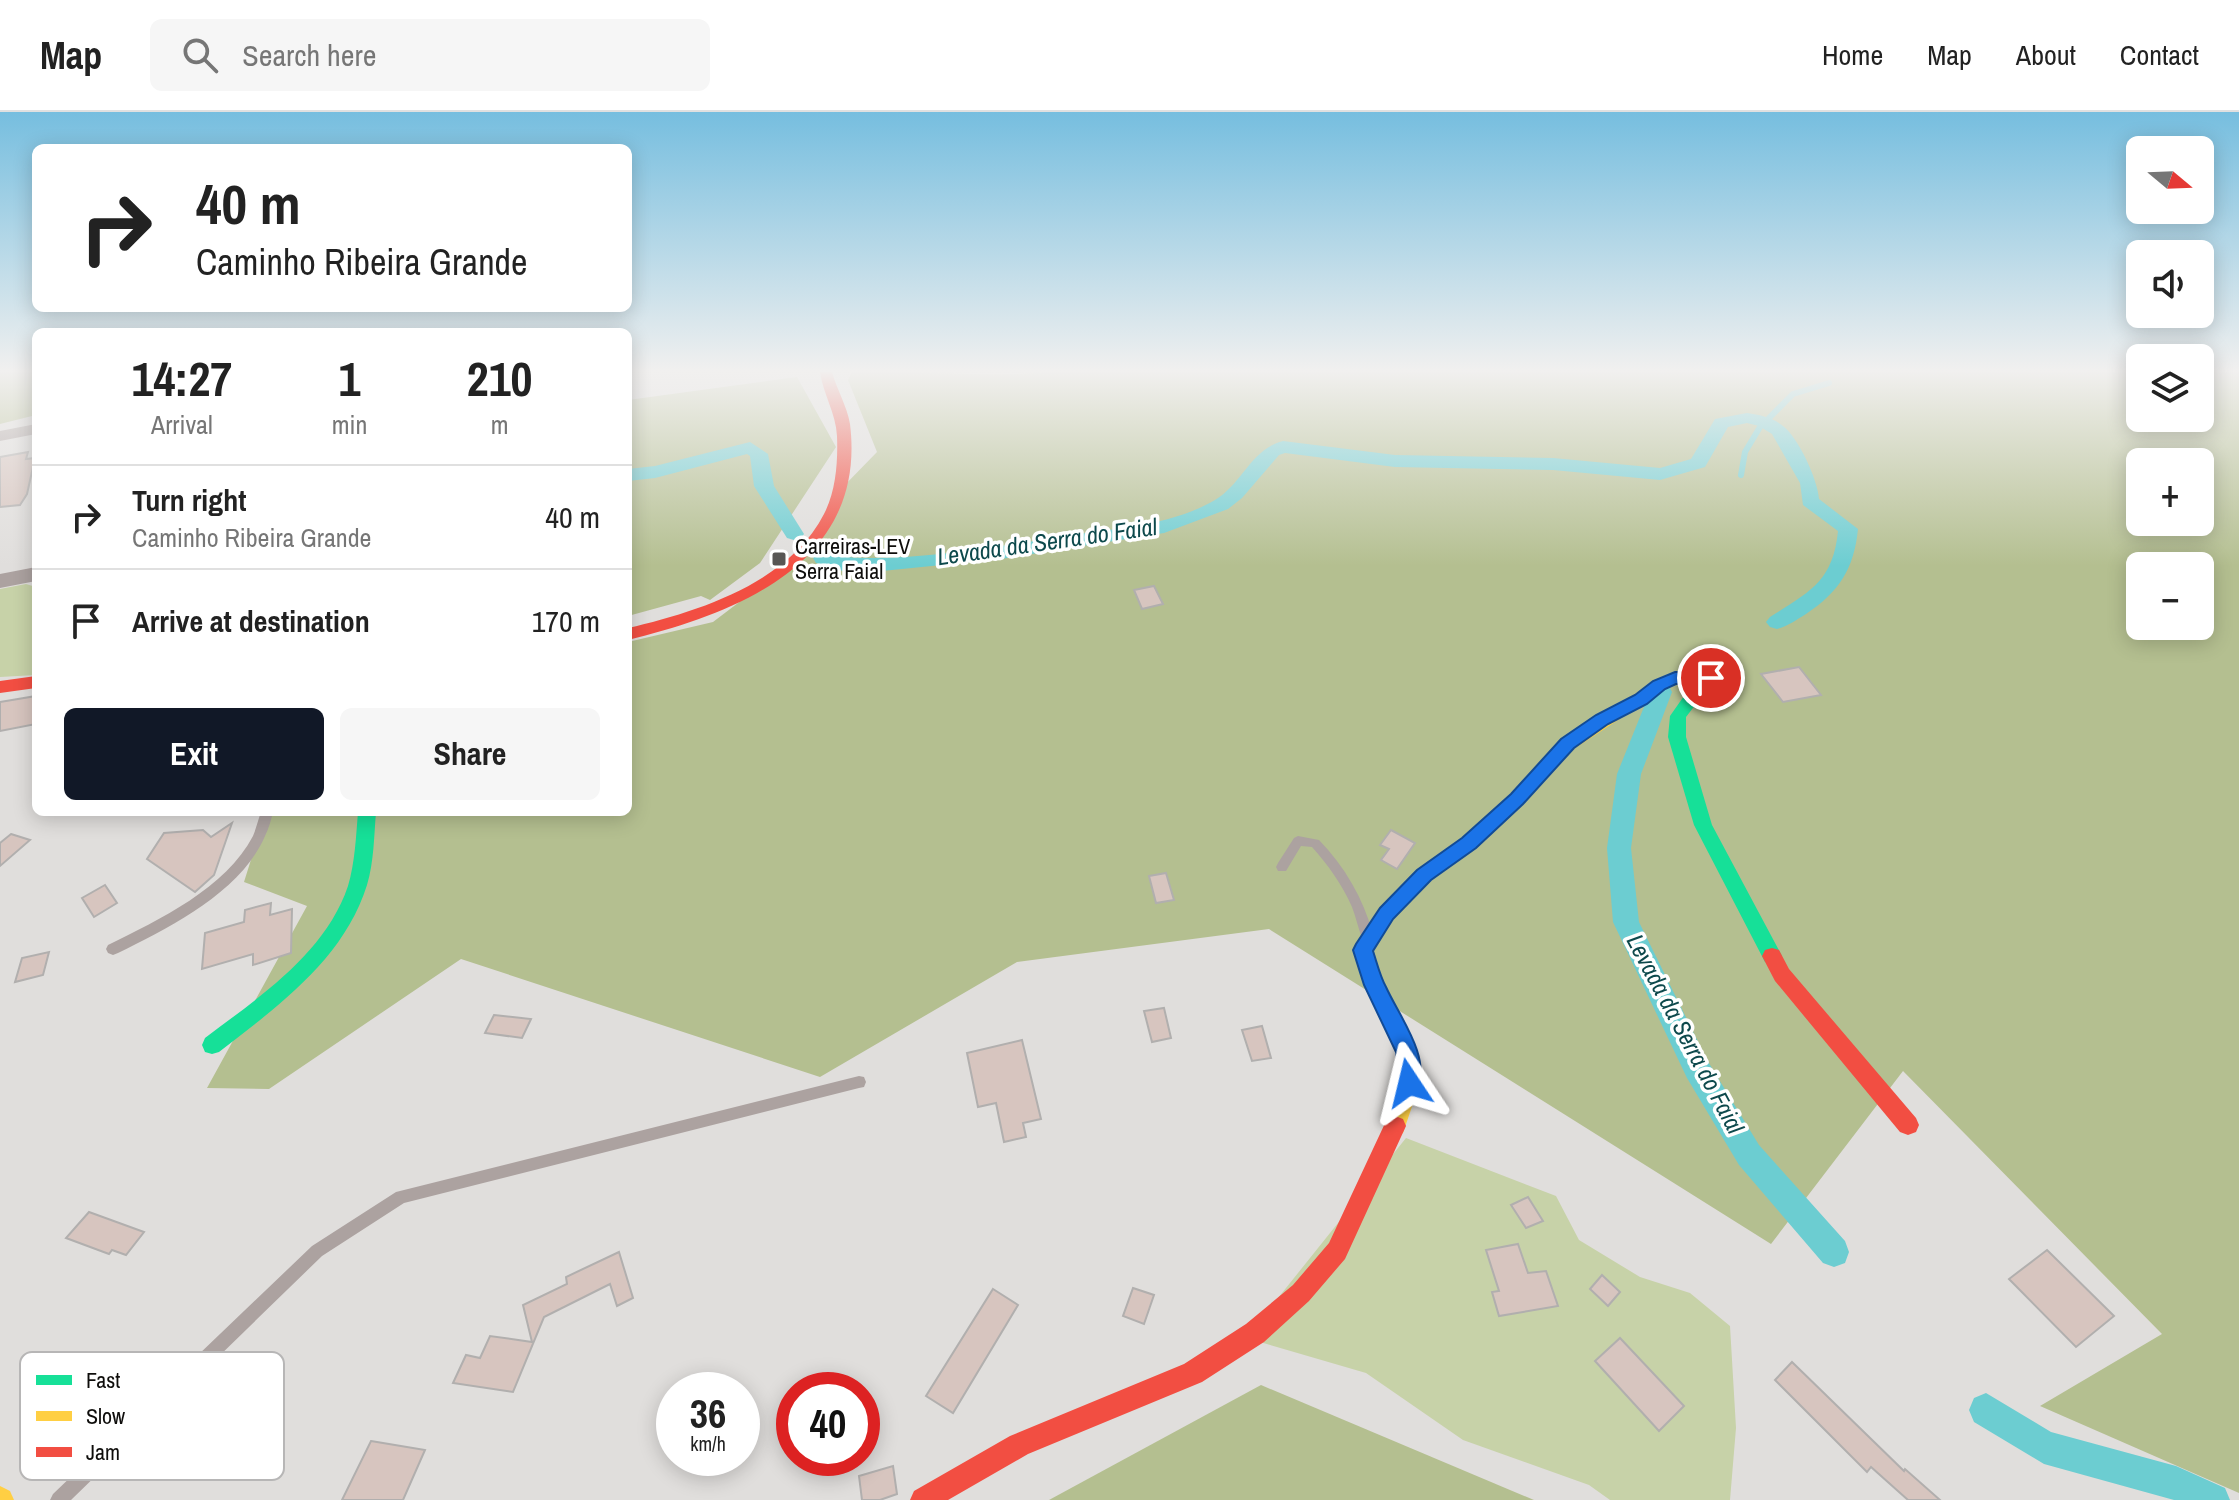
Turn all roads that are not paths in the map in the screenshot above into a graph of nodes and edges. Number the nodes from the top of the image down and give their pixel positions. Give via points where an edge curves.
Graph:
1 (843, 437) edge
2 (32, 575) edge
3 (0, 581) edge
4 (632, 633) edge
5 (32, 683) edge
6 (0, 687) edge
7 (265, 816) edge
8 (367, 816) edge
9 (1282, 867) dead end
10 (1369, 941) junction
11 (113, 949) dead end
12 (212, 1045) dead end
13 (859, 1082) dead end
14 (1908, 1125) dead end
15 (212, 1352) edge
16 (80, 1480) edge
17 (59, 1500) edge
18 (923, 1500) edge

1 - 4 street via 833,513 799,555 725,607
2 - 3 street
5 - 6 street
7 - 11 lane via 251,849 197,902
8 - 12 street via 349,908 297,977
9 - 10 lane via 1298,841 1315,843 1361,908
10 - 14 street via 1386,914 1424,875 1469,843 1568,744 1659,685 1675,678 1711,678 1718,691 1690,700 1677,722 1703,825 1782,975
10 - 18 street via 1363,950 1407,1052 1409,1083 1393,1134 1337,1251 1266,1323 1193,1373 1019,1445
13 - 15 lane via 401,1197 317,1251
16 - 17 lane

